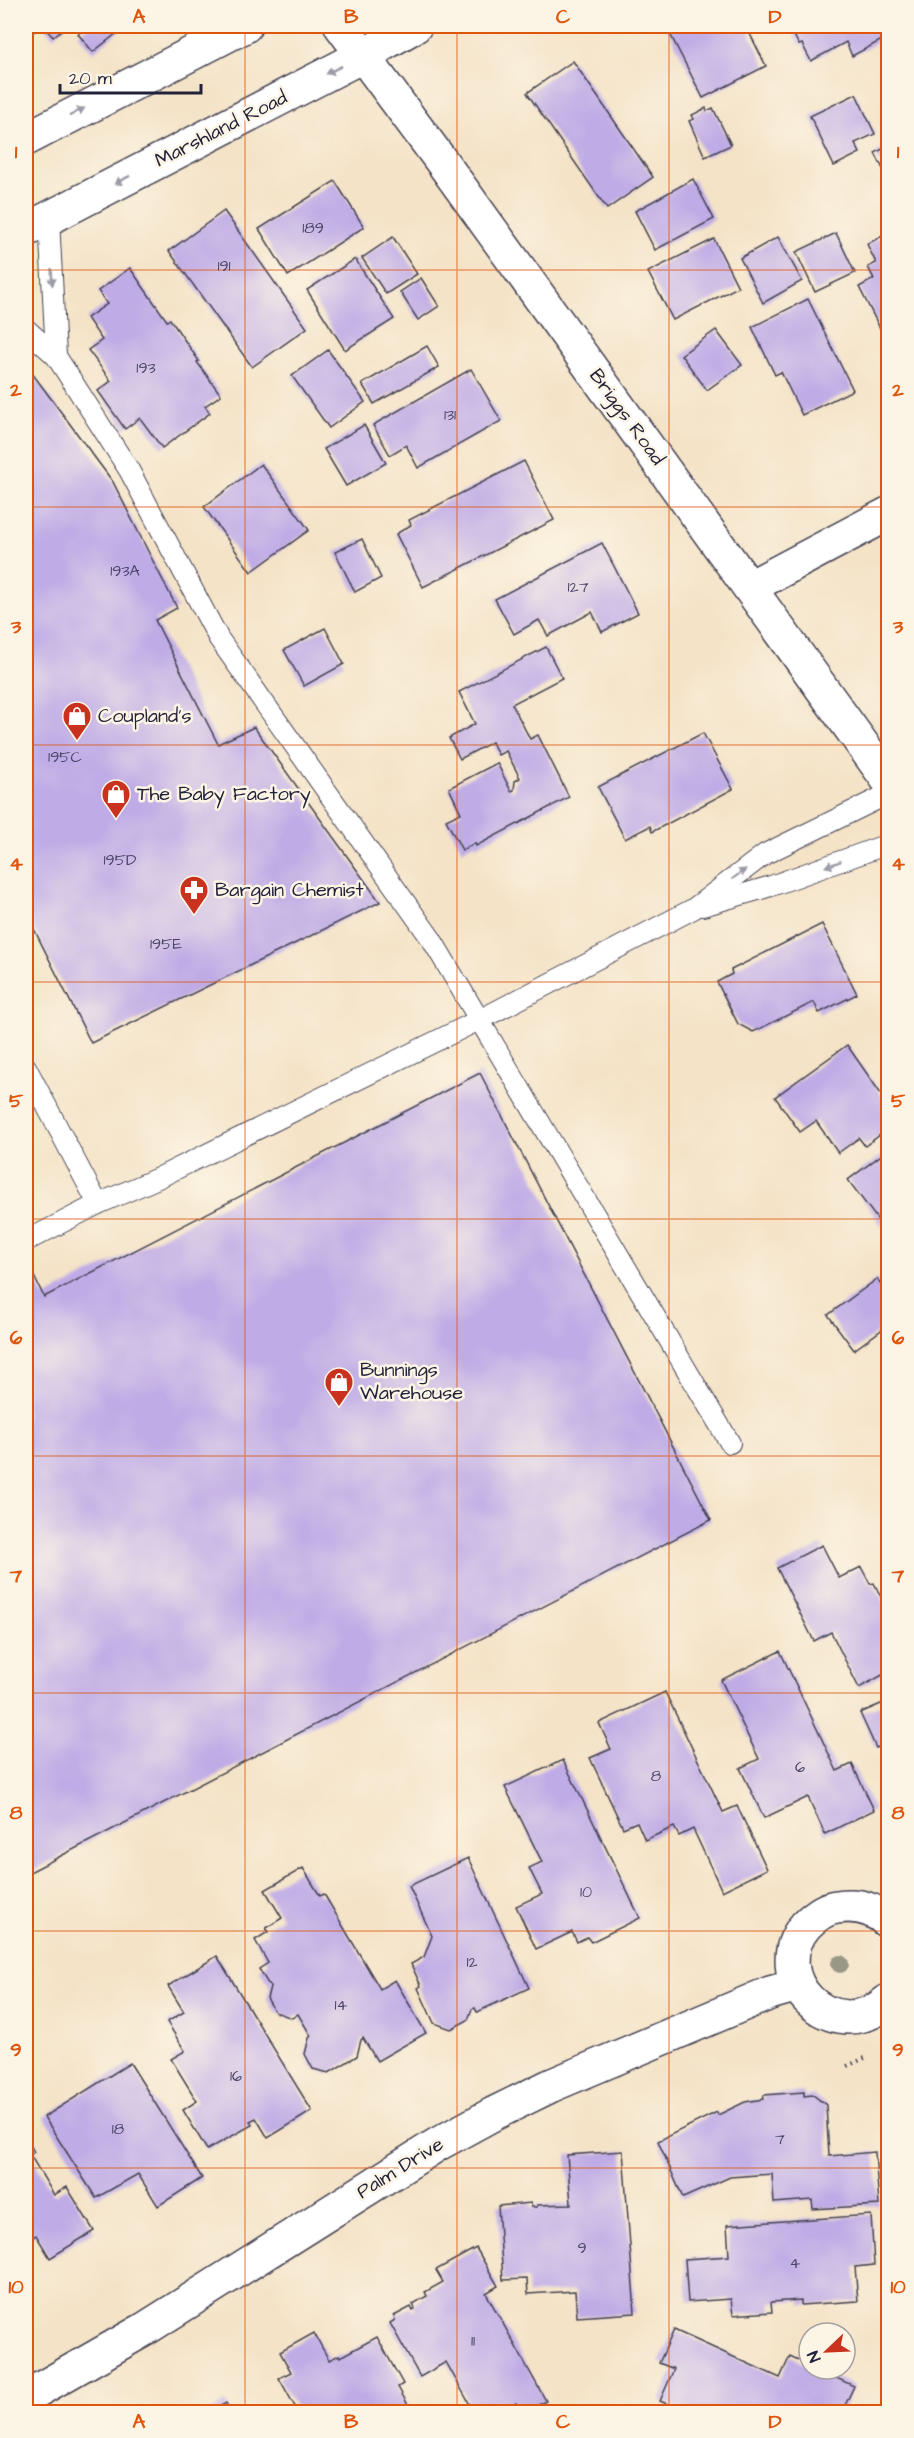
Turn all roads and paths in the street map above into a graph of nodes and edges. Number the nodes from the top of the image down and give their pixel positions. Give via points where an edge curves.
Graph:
1 (245, 26) edge
2 (341, 26) edge
3 (416, 26) edge
4 (364, 55) junction
5 (26, 139) edge
6 (37, 224) edge
7 (26, 329) edge
8 (56, 356) junction
9 (888, 514) edge
10 (750, 587) junction
11 (888, 780) edge
12 (888, 794) edge
13 (888, 844) edge
14 (693, 909) junction
15 (481, 1019) junction
16 (26, 1067) edge
17 (98, 1204) junction
18 (26, 1240) edge
19 (730, 1443) dead end
20 (888, 1922) edge
21 (798, 1985) junction
22 (885, 2014) edge
23 (26, 2397) edge

5 -> 1 main road
2 - 4 main road, Briggs Road
3 - 4 main road, Marshland Road
4 -> 6 main road, Marshland Road
4 - 10 main road, Briggs Road
6 -> 8 lane
7 - 8 lane
8 - 15 lane via 129,470 219,639 432,940
9 - 10 main road
10 - 11 main road, Briggs Road
14 -> 12 lane via 765,854
13 -> 14 lane
14 - 15 lane
15 - 17 lane
15 - 19 lane
16 - 17 lane
17 - 18 lane
20 - 21 main road via 870,1909 852,1905 833,1907 815,1916 794,1947 792,1966
21 - 22 main road via 808,2000 824,2012 842,2018
21 - 23 main road, Palm Drive via 770,1993 550,2086 493,2114 438,2144 145,2329

